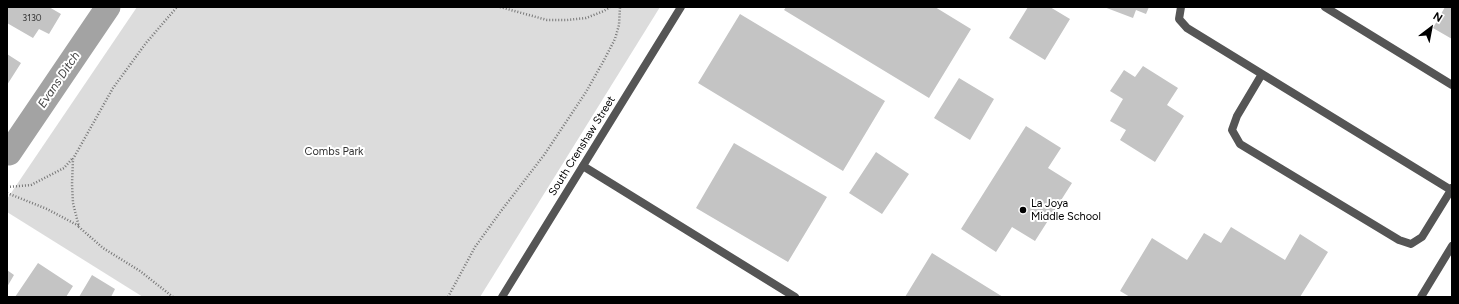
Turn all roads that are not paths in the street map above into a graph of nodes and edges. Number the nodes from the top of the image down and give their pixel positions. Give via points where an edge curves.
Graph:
1 (682, 7) edge
2 (1181, 7) edge
3 (1325, 7) edge
4 (1262, 74) junction
5 (1452, 85) edge
6 (583, 166) junction
7 (1451, 189) edge
8 (1452, 246) edge
9 (502, 297) edge
10 (794, 297) edge
11 (1421, 297) edge

1 - 6 street, South Crenshaw Street
2 - 4 street via 1180,19 1187,28
3 - 5 street
4 - 7 street
4 - 7 street via 1237,116 1232,130 1240,144 1399,240 1411,244 1422,237
6 - 9 street, South Crenshaw Street
6 - 10 street
8 - 11 street

